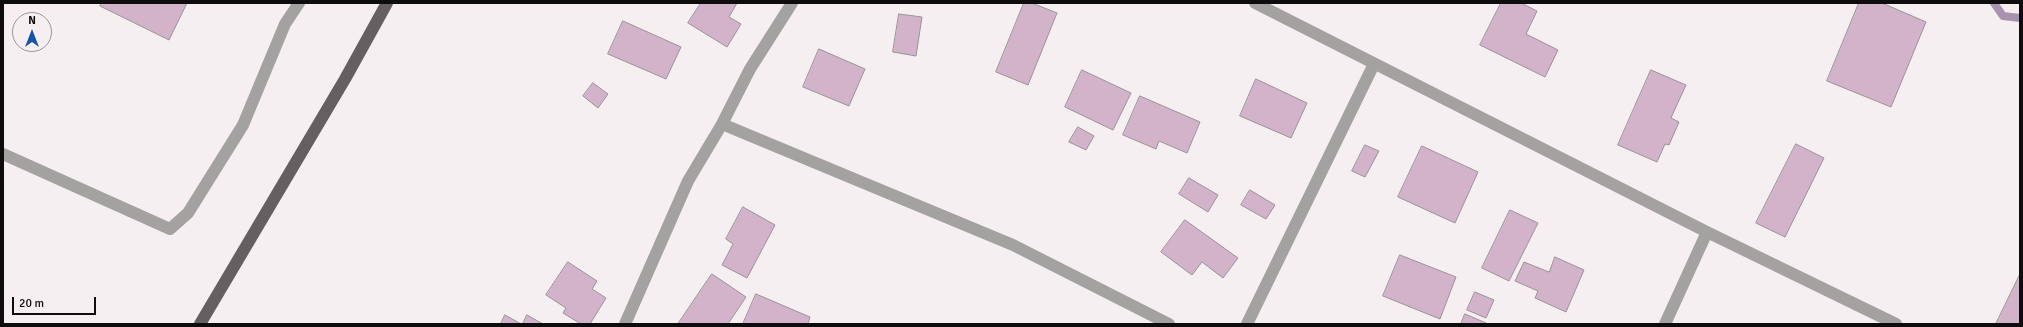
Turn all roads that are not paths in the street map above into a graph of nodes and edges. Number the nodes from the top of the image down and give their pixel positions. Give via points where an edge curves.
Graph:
1 (299, 3) edge
2 (387, 3) edge
3 (792, 3) edge
4 (1255, 3) edge
5 (1374, 64) junction
6 (722, 124) junction
7 (3, 154) edge
8 (1707, 232) junction
9 (200, 324) edge
10 (625, 324) edge
11 (1169, 324) edge
12 (1247, 324) edge
13 (1665, 324) edge
14 (1896, 324) edge

1 - 7 street via 284,24 243,125 188,214 170,229
2 - 9 main road via 345,80
3 - 6 street via 750,69
4 - 5 street
5 - 8 street
5 - 12 street
6 - 10 street via 688,180
6 - 11 street via 1013,244
8 - 13 street
8 - 14 street

